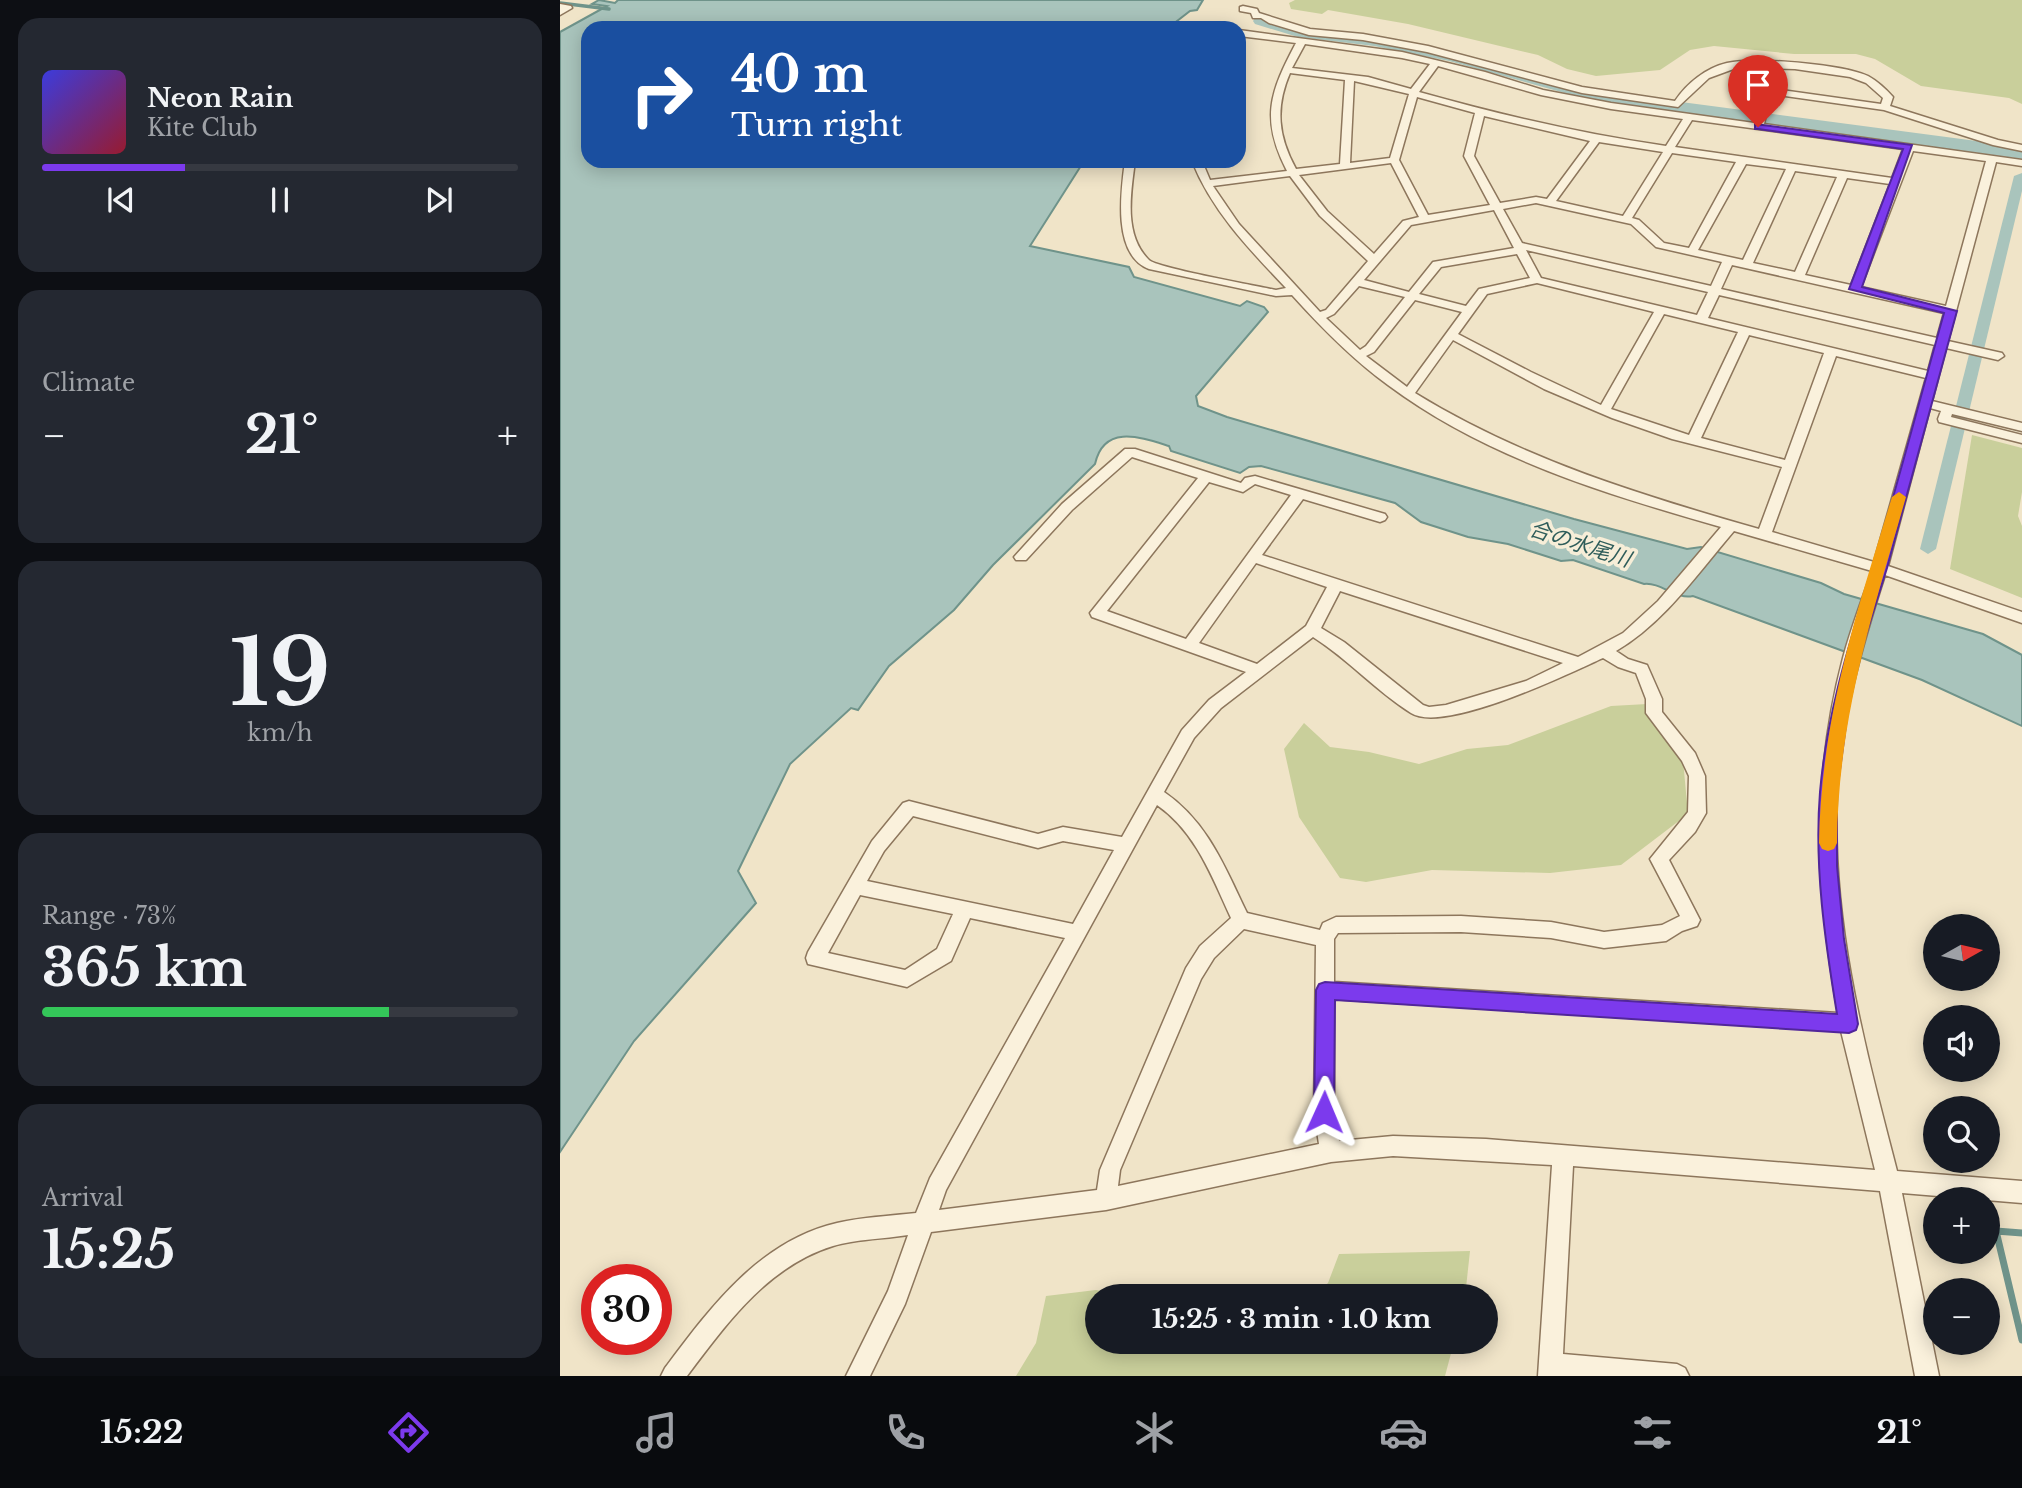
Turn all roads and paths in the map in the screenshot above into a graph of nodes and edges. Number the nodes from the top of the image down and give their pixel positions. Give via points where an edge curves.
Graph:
1 (1243, 9) edge
2 (1246, 34) edge
3 (1302, 41) junction
4 (1436, 63) junction
5 (1287, 69) junction
6 (1350, 78) junction
7 (1415, 92) junction
8 (1885, 107) junction
9 (1480, 112) junction
10 (1689, 117) junction
11 (1759, 120) junction
12 (1596, 139) junction
13 (1909, 147) junction
14 (2022, 148) edge
15 (1670, 150) junction
16 (1992, 159) junction
17 (1394, 160) junction
18 (1742, 160) junction
19 (2022, 163) edge
20 (1345, 166) junction
21 (1792, 167) junction
22 (1129, 168) edge
23 (1200, 168) edge
24 (1292, 173) junction
25 (1843, 175) junction
26 (1895, 182) junction
27 (1206, 184) junction
28 (1550, 203) junction
29 (1496, 207) junction
30 (1425, 219) junction
31 (1626, 219) junction
32 (1519, 247) junction
33 (1692, 252) junction
34 (1374, 260) junction
35 (1729, 260) junction
36 (1746, 264) junction
37 (1800, 276) junction
38 (1537, 280) junction
39 (1358, 282) junction
40 (1715, 289) junction
41 (1855, 289) junction
42 (1294, 291) junction
43 (1412, 297) junction
44 (1468, 310) junction
45 (1661, 310) junction
46 (1951, 311) junction
47 (1317, 317) junction
48 (1702, 320) junction
49 (1745, 331) junction
50 (1451, 335) junction
51 (1943, 343) junction
52 (1831, 352) junction
53 (1358, 355) junction
54 (1994, 355) dead end
55 (1933, 376) junction
56 (1408, 394) junction
57 (1926, 403) junction
58 (1604, 410) junction
59 (1971, 420) junction
60 (2022, 427) edge
61 (1695, 439) junction
62 (2022, 439) edge
63 (1790, 465) junction
64 (1206, 477) junction
65 (1299, 494) junction
66 (1380, 517) dead end
67 (1731, 525) junction
68 (1764, 535) junction
69 (1021, 557) dead end
70 (1255, 558) junction
71 (1880, 568) junction
72 (1336, 584) junction
73 (2022, 618) edge
74 (1312, 630) junction
75 (1188, 647) junction
76 (1604, 651) junction
77 (1577, 662) junction
78 (1257, 673) junction
79 (1155, 795) junction
80 (1126, 845) junction
81 (854, 886) junction
82 (964, 910) junction
83 (1241, 920) junction
84 (1078, 933) junction
85 (1325, 939) junction
86 (1325, 990) junction
87 (1849, 1024) junction
88 (1331, 1152) junction
89 (1563, 1157) junction
90 (1889, 1183) junction
91 (2022, 1192) edge
92 (1106, 1199) junction
93 (923, 1224) junction
94 (1551, 1370) edge
95 (673, 1376) edge
96 (858, 1376) edge
97 (1677, 1376) edge
98 (1927, 1376) edge

1 - 8 street via 1309,32 1428,49 1582,90 1678,104 1685,91 1715,71 1736,64 1862,77 1888,97
2 - 3 street
3 - 4 street
3 - 5 street
4 - 7 street
4 - 10 street via 1573,100
5 - 6 street
5 - 24 street via 1274,110 1275,131
6 - 7 street
6 - 20 street
7 - 9 street
7 - 17 street
8 - 11 street via 1767,90
8 - 14 street
9 - 12 street
9 - 29 street via 1469,156
10 - 11 street
10 - 15 street
11 - 13 street
12 - 15 street
12 - 28 street
13 - 16 street
13 - 26 street
15 - 18 street
15 - 31 street
16 - 19 street
16 - 46 street
17 - 20 street
17 - 30 street
18 - 21 street
18 - 33 street
20 - 24 street
21 - 25 street
21 - 36 street
22 - 42 street via 1124,205 1127,223 1132,244 1149,266 1276,293
23 - 27 street
24 - 27 street
24 - 34 street
25 - 26 street
25 - 37 street
26 - 41 street
27 - 42 street via 1222,211
28 - 29 street via 1536,200
28 - 31 street
29 - 30 street
29 - 32 street
30 - 34 street via 1407,223
31 - 33 street via 1660,244
32 - 38 street
32 - 40 street
32 - 43 street via 1437,264
33 - 35 street
34 - 39 street
35 - 36 street
35 - 40 street
36 - 37 street
37 - 41 street
38 - 44 street via 1483,291
38 - 45 street
39 - 43 street
39 - 47 street via 1330,312
40 - 48 street
40 - 51 street
41 - 46 street
42 - 47 street
43 - 44 street
43 - 53 street via 1370,349
44 - 50 street
45 - 48 street
45 - 58 street
46 - 51 street
47 - 53 street
48 - 49 street
49 - 52 street
49 - 61 street
50 - 56 street
50 - 58 street via 1524,376
51 - 54 street
51 - 55 street
52 - 55 street
52 - 63 street
53 - 56 street
55 - 57 street
56 - 67 street via 1547,466 1629,496
57 - 59 street
57 - 71 street
58 - 61 street
59 - 60 street
59 - 62 street
61 - 63 street
63 - 68 street
64 - 65 street via 1243,488 1255,480
64 - 69 street via 1130,452 1067,507
64 - 75 street via 1097,613
65 - 66 street
65 - 70 street
67 - 68 street
67 - 76 street via 1672,595 1628,637
68 - 71 street
70 - 72 street
70 - 75 street
71 - 73 street
71 - 87 street via 1851,657 1829,792 1828,866 1834,939
72 - 74 street
72 - 77 street
74 - 77 street via 1418,710 1429,713 1531,685
74 - 78 street
75 - 78 street
76 - 77 street
76 - 85 street via 1642,669 1654,699 1654,713 1689,758 1697,776 1698,813 1659,859 1691,920 1666,933 1604,940 1551,930 1461,924 1336,925
78 - 79 street via 1215,704 1188,734
79 - 80 street
79 - 83 street via 1186,817 1205,841
80 - 81 street via 1063,834 1038,841 909,808
80 - 84 street
81 - 82 street
81 - 82 street via 815,958 907,979 944,954
82 - 84 street
83 - 85 street
83 - 92 street via 1207,952 1193,974 1110,1170
84 - 93 street via 937,1185
85 - 86 street
86 - 87 street
86 - 88 street via 1324,1112
87 - 90 street
88 - 89 street via 1393,1146
88 - 92 street
89 - 90 street
89 - 94 street
90 - 91 street
90 - 98 street
92 - 93 street
93 - 95 street via 836,1234 795,1250 752,1282 716,1318
93 - 96 street via 897,1296
94 - 97 street

